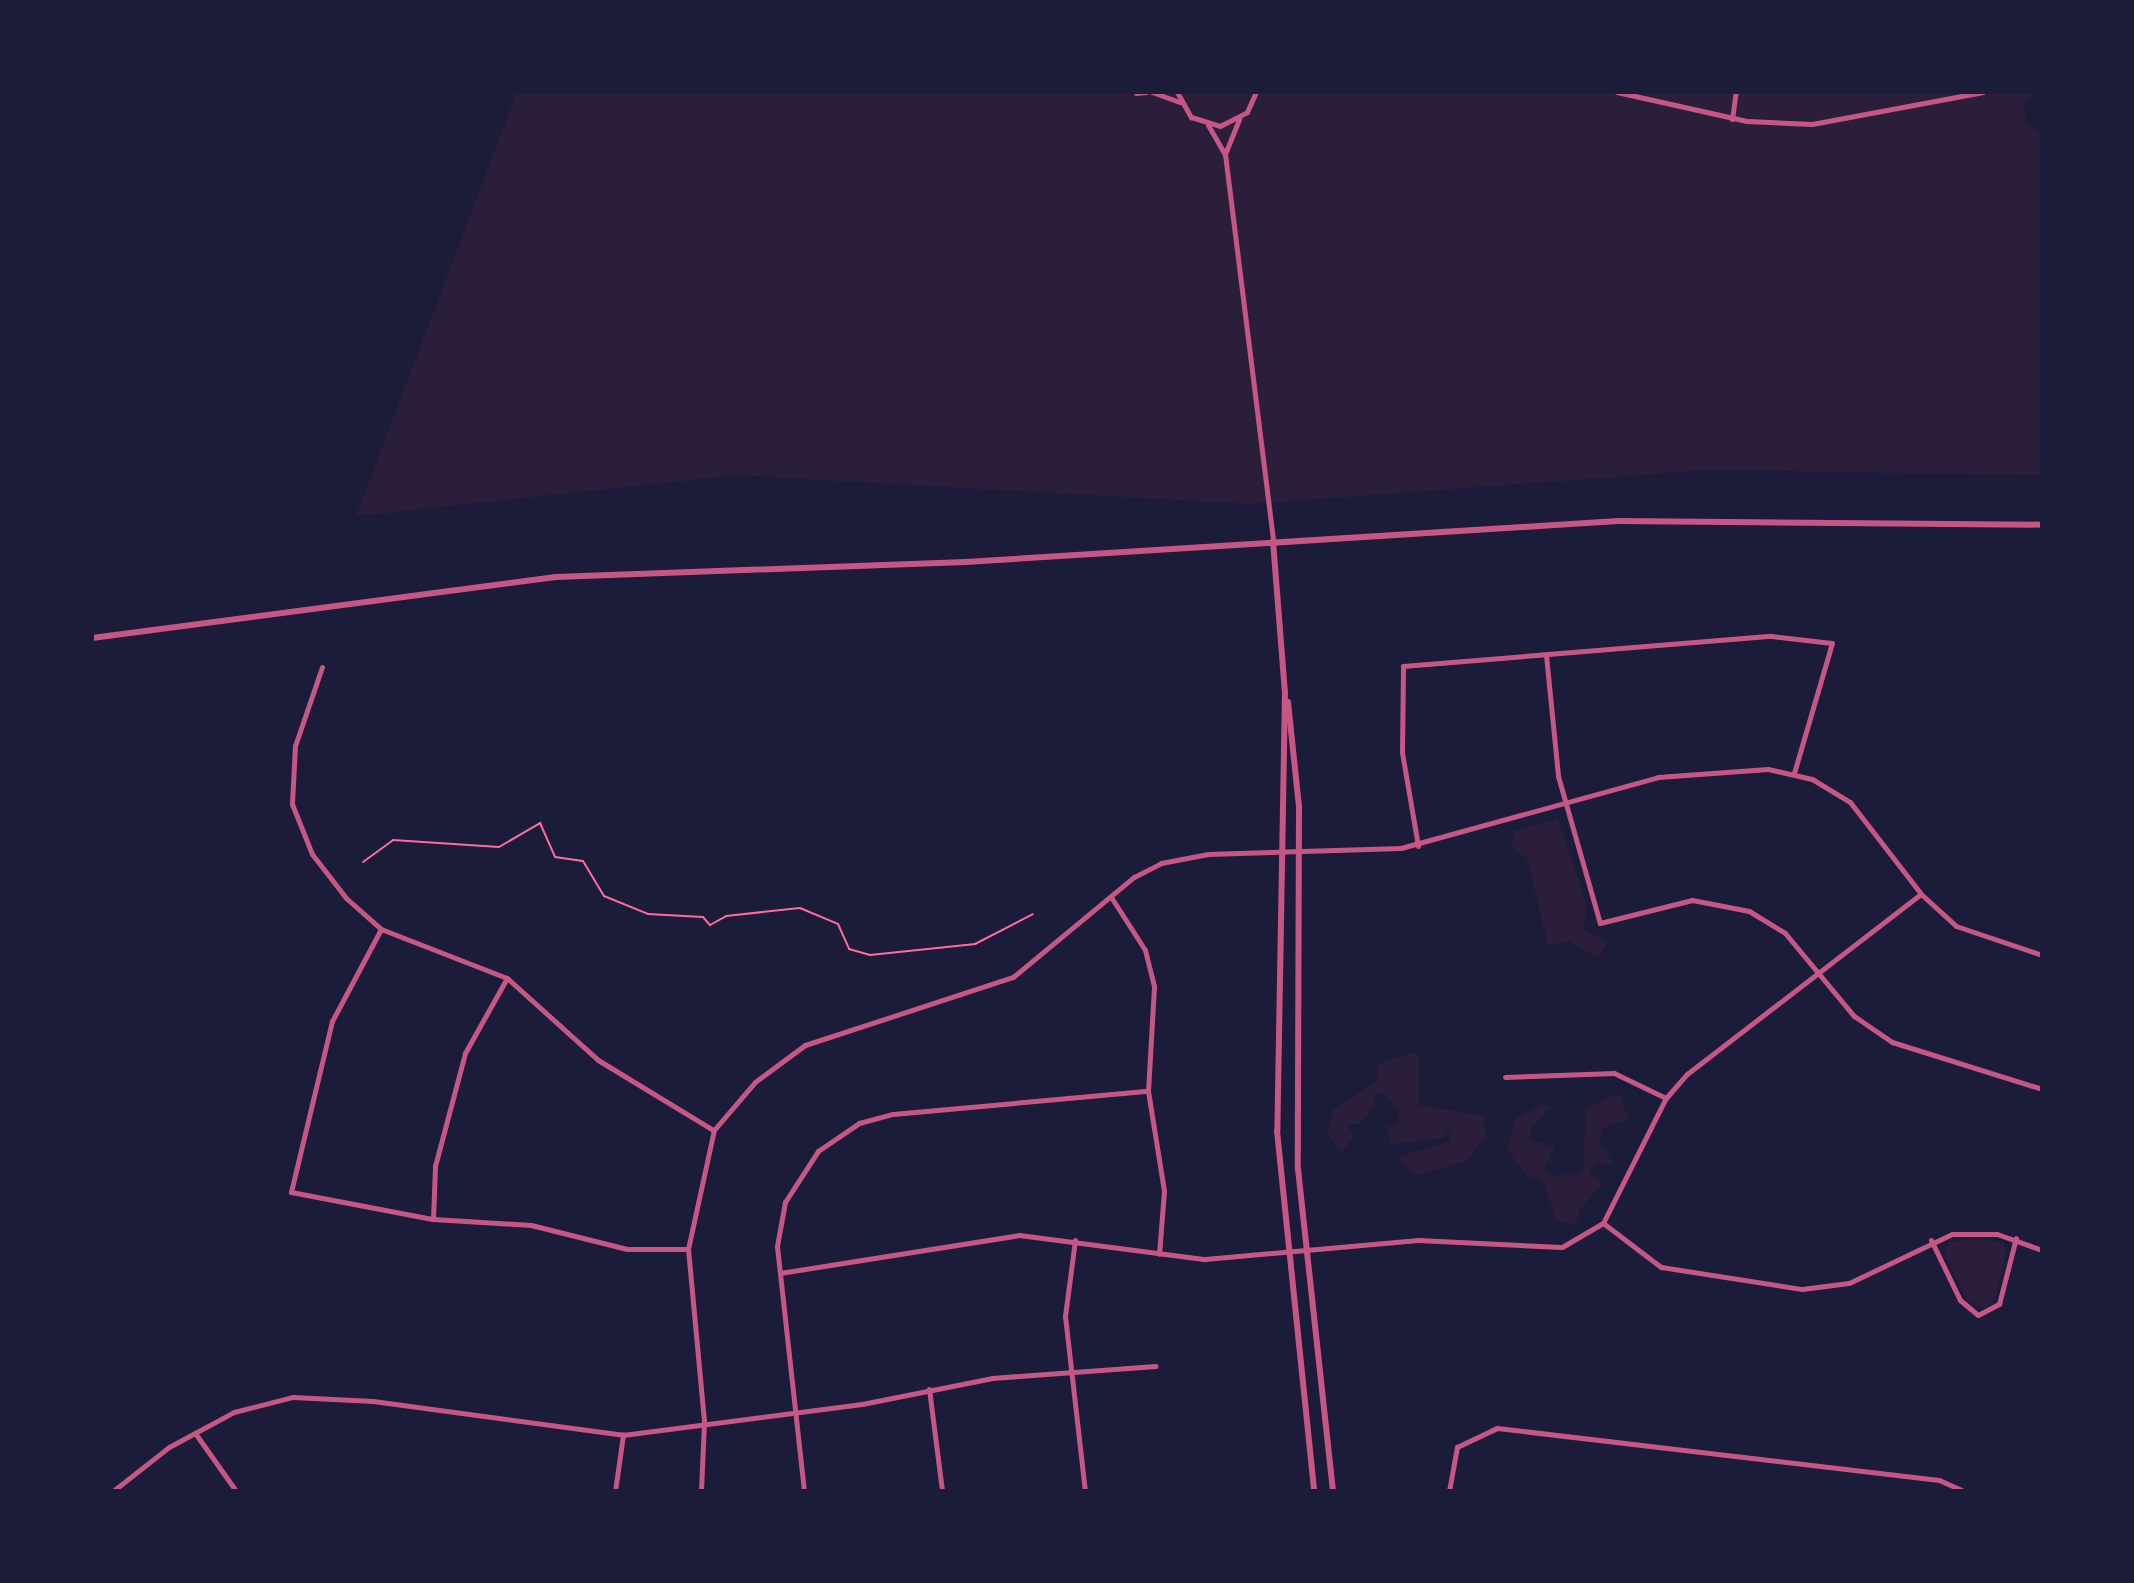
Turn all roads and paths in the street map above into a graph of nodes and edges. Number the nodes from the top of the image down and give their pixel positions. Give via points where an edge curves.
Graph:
1 (1146, 92) edge
2 (1152, 92) edge
3 (1177, 92) edge
4 (1257, 92) edge
5 (1617, 92) edge
6 (1736, 92) edge
7 (1983, 92) edge
8 (1136, 93) edge
9 (1180, 102) junction
10 (1239, 119) junction
11 (1732, 119) junction
12 (1208, 125) junction
13 (1225, 154) junction
14 (2042, 525) edge
15 (1273, 541) junction
16 (92, 638) edge
17 (1546, 655) junction
18 (322, 667) dead end
19 (1285, 692) junction
20 (1794, 773) junction
21 (1567, 804) junction
22 (1418, 846) junction
23 (1281, 852) junction
24 (1299, 852) junction
25 (363, 862) dead end
26 (1921, 894) junction
27 (1111, 897) junction
28 (1033, 914) dead end
29 (381, 929) junction
30 (2042, 955) edge
31 (1820, 972) junction
32 (507, 978) junction
33 (1505, 1077) dead end
34 (2042, 1089) edge
35 (1148, 1091) junction
36 (1666, 1098) junction
37 (714, 1130) junction
38 (433, 1219) junction
39 (1603, 1223) junction
40 (2016, 1238) junction
41 (1075, 1240) junction
42 (1931, 1240) junction
43 (688, 1249) junction
44 (2042, 1250) edge
45 (1304, 1251) junction
46 (1287, 1253) junction
47 (1159, 1254) junction
48 (780, 1273) junction
49 (1156, 1366) dead end
50 (1070, 1370) junction
51 (929, 1389) junction
52 (795, 1412) junction
53 (704, 1421) junction
54 (195, 1433) junction
55 (623, 1435) junction
56 (113, 1491) edge
57 (236, 1491) edge
58 (615, 1491) edge
59 (701, 1491) edge
60 (804, 1491) edge
61 (942, 1491) edge
62 (1085, 1491) edge
63 (1314, 1491) edge
64 (1333, 1491) edge
65 (1449, 1491) edge
66 (1964, 1491) edge

1 - 8 street
2 - 9 street
3 - 9 street
4 - 10 street
5 - 11 street
6 - 11 street
7 - 11 street via 1867,119 1812,124
9 - 12 street
10 - 12 street
10 - 13 street
12 - 13 street
13 - 15 street
14 - 15 street via 1618,521
15 - 16 street via 862,568 556,577
15 - 19 street
17 - 20 street via 1771,636 1832,643
17 - 21 street
17 - 22 street via 1403,666 1402,752
18 - 29 street via 295,746 292,804 312,854
19 - 23 street
19 - 24 street
20 - 21 street via 1658,777
20 - 26 street via 1850,802
21 - 22 street
21 - 31 street via 1600,923 1669,903 1732,904 1785,933
22 - 24 street
23 - 24 street
23 - 27 street via 1178,858 1134,877
23 - 46 street via 1276,1077
24 - 45 street via 1294,1093
25 - 28 path via 393,840 499,847 540,823 555,857 583,861 604,896 648,914 703,917 710,925 726,916 800,908 838,924 849,949 870,955 975,944
26 - 30 street via 1969,933
26 - 31 street
27 - 35 street via 1139,937 1152,978
27 - 37 street via 1013,977 805,1045 755,1082
29 - 32 street
29 - 38 street via 332,1021 291,1192
31 - 34 street via 1854,1016 1914,1055
31 - 36 street via 1706,1057
32 - 37 street via 598,1060
32 - 38 street via 465,1053 435,1166
33 - 36 street via 1614,1073
35 - 47 street via 1164,1191
35 - 48 street via 1103,1089 859,1123 818,1151 793,1186 779,1225
36 - 39 street
37 - 43 street
38 - 43 street via 531,1225 627,1249
39 - 42 street via 1661,1267 1802,1289 1849,1283
39 - 45 street via 1575,1242 1538,1252 1437,1239
40 - 42 street via 1978,1232
40 - 42 street via 1999,1304 1978,1315 1960,1300
40 - 44 street
41 - 47 street
41 - 48 street via 1005,1236 897,1260
41 - 50 street via 1065,1316
43 - 53 street
45 - 46 street
45 - 64 street
46 - 47 street
46 - 63 street
48 - 52 street
49 - 50 street
50 - 51 street
50 - 62 street
51 - 52 street
51 - 61 street
52 - 53 street
52 - 60 street
53 - 55 street
53 - 59 street
54 - 55 street via 234,1412 293,1397 373,1401
54 - 56 street
54 - 57 street
55 - 58 street
65 - 66 street via 1457,1447 1474,1433 1498,1428 1939,1480

